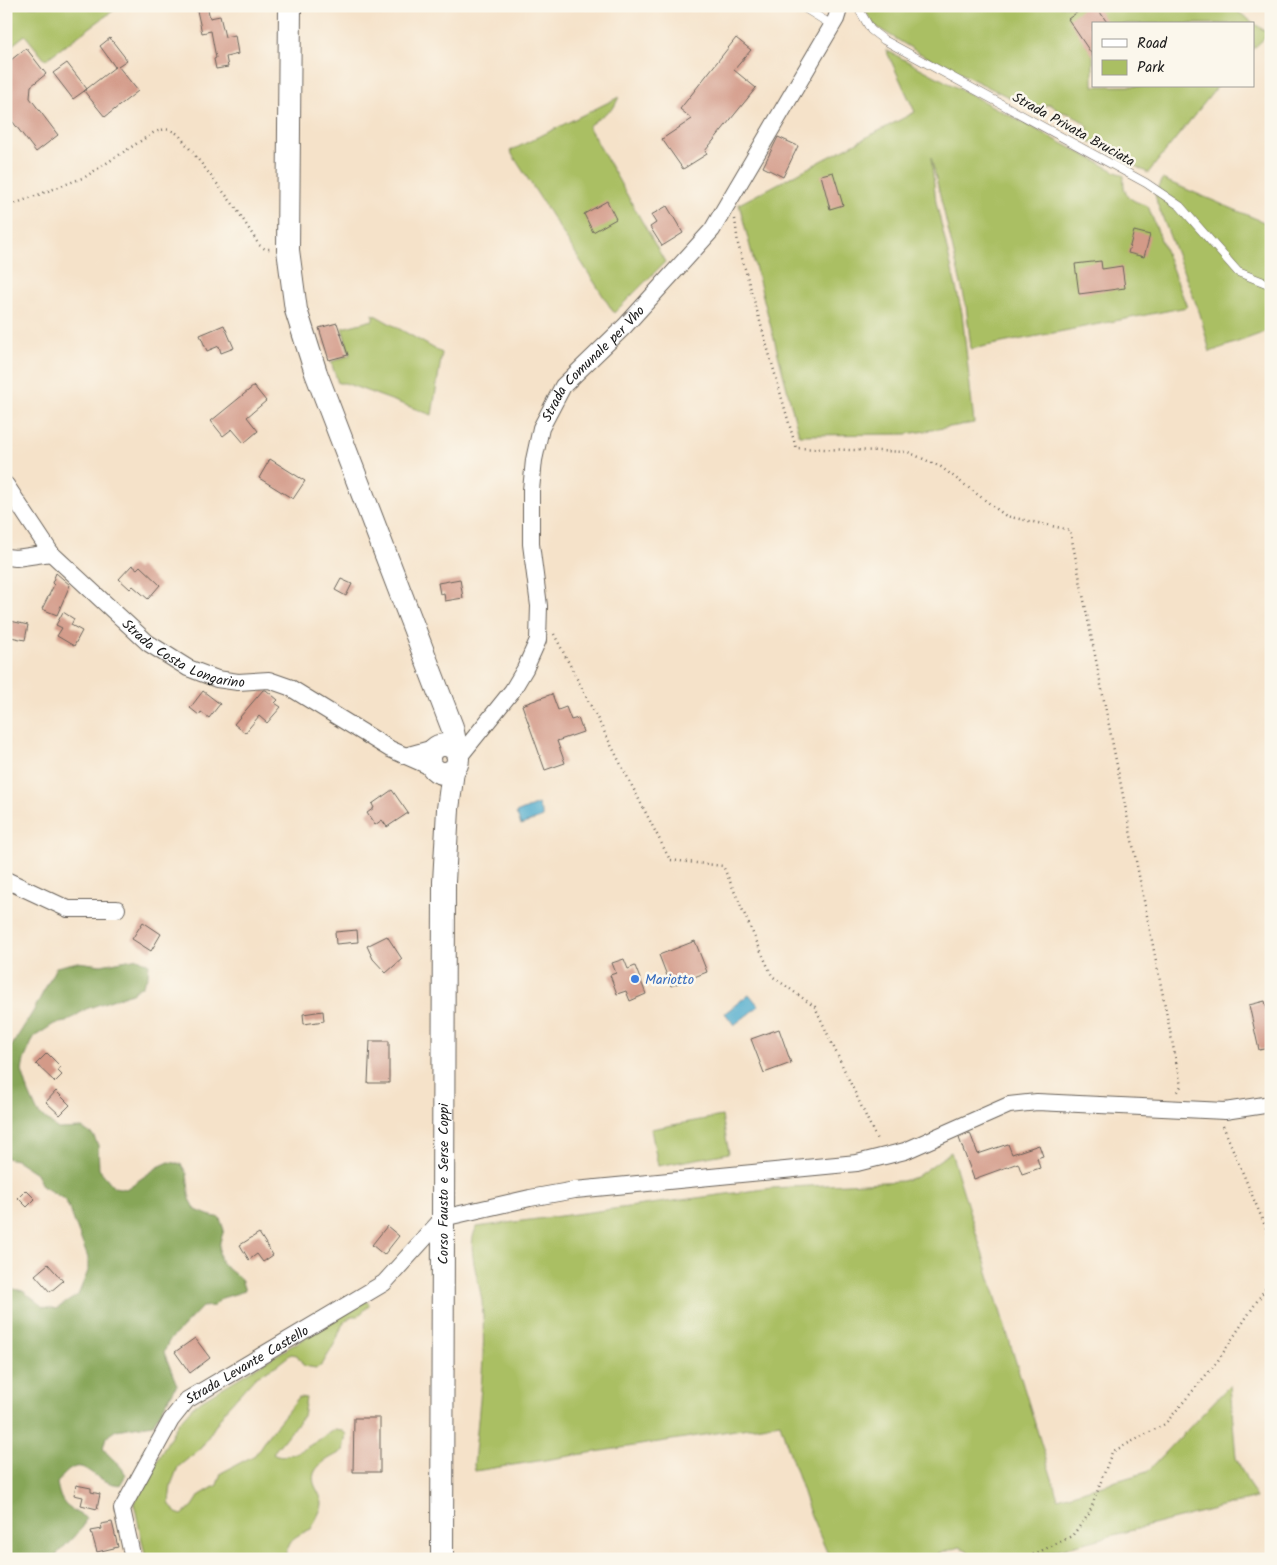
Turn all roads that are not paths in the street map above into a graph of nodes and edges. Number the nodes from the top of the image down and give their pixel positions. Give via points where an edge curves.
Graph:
1 (290, 6) edge
2 (801, 6) edge
3 (840, 6) edge
4 (856, 6) edge
5 (832, 25) junction
6 (1271, 285) edge
7 (6, 486) edge
8 (51, 553) junction
9 (6, 556) edge
10 (444, 759) junction
11 (6, 880) edge
12 (117, 909) dead end
13 (1271, 1104) edge
14 (443, 1218) junction
15 (133, 1559) edge
16 (442, 1559) edge

1 - 10 street via 288,250 296,310 316,373 452,727
2 - 5 lane
3 - 5 street, Strada Comunale per Vho
4 - 6 lane, Strada Privata Bruciata via 871,30 884,40 1146,183 1180,206 1238,272
5 - 10 street, Strada Comunale per Vho via 712,230 625,326 563,386 541,428 531,490 531,544 539,606 538,640 512,691
7 - 8 street, Strada Costa Longarino
8 - 9 street via 16,558
8 - 10 street, Strada Costa Longarino via 148,643 188,668 217,679 238,682 269,680 289,687 405,756
10 - 14 street, Corso Fausto e Serse Coppi via 440,790 448,809 444,882
11 - 12 street via 68,909
13 - 14 street via 1216,1111 1020,1103 905,1151 857,1163 575,1190
14 - 15 street, Strada Levante Castello via 384,1283 188,1400 171,1420 122,1509
14 - 16 street, Corso Fausto e Serse Coppi

